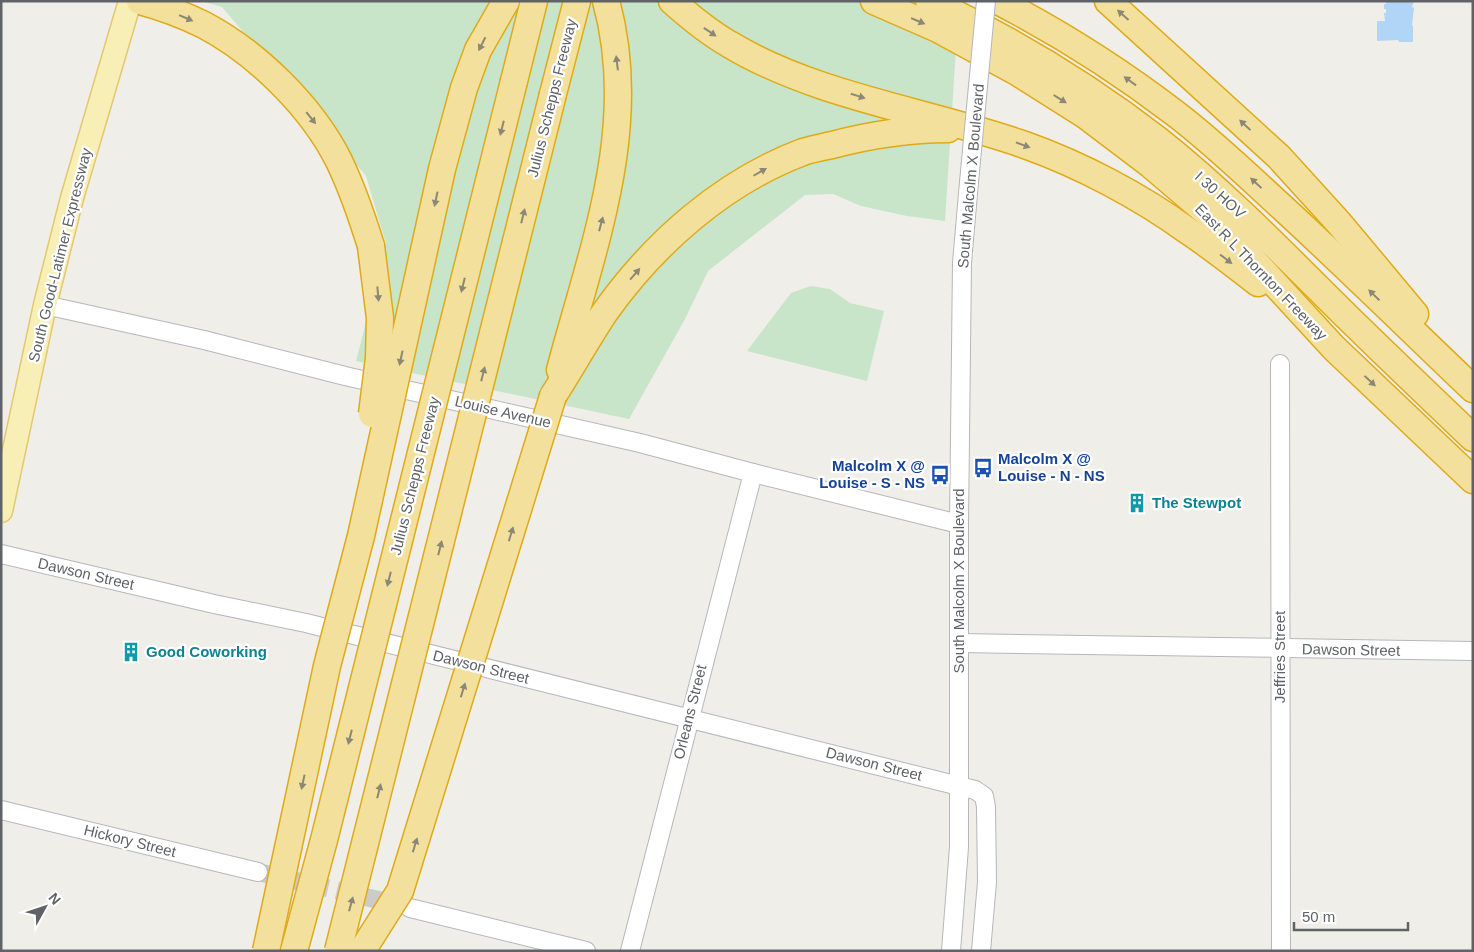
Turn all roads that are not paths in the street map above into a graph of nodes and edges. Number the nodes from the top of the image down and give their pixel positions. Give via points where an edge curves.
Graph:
1 (506, 1) edge
2 (534, 1) edge
3 (576, 1) edge
4 (606, 1) edge
5 (672, 1) edge
6 (874, 1) edge
7 (929, 1) edge
8 (956, 1) edge
9 (986, 1) edge
10 (998, 1) edge
11 (1108, 1) edge
12 (132, 5) edge
13 (977, 129) junction
14 (45, 305) junction
15 (1334, 348) junction
16 (1280, 364) dead end
17 (1473, 384) edge
18 (1473, 389) edge
19 (553, 396) junction
20 (1473, 423) edge
21 (1473, 438) edge
22 (753, 473) junction
23 (1473, 480) edge
24 (2, 505) edge
25 (959, 524) junction
26 (1, 554) edge
27 (959, 643) junction
28 (1280, 649) junction
29 (1473, 651) edge
30 (327, 666) junction
31 (688, 718) junction
32 (959, 794) junction
33 (1, 810) edge
34 (258, 872) tunnel mouth
35 (410, 908) tunnel mouth
36 (266, 951) edge
37 (294, 951) edge
38 (338, 951) edge
39 (362, 951) edge
40 (586, 951) edge
41 (630, 951) edge
42 (951, 951) edge
43 (981, 951) edge
44 (1281, 951) edge

1 -> 30 highway, bridge via 478,50 453,127 361,536
2 -> 37 highway, Julius Schepps Freeway, bridge
38 -> 3 highway, Julius Schepps Freeway, bridge
19 -> 4 highway via 607,200 616,147 618,64
5 -> 13 highway via 730,45 783,71 864,98
6 -> 15 highway, East R L Thornton Freeway via 938,29 1017,72 1100,126 1152,165 1231,236
7 - 21 highway, I 30 HOV via 1056,69 1158,141 1261,231
8 - 20 highway, I 30 HOV via 1072,66 1171,137 1270,227
9 - 25 street, South Malcolm X Boulevard, bridge via 962,263
18 -> 10 highway via 1313,236 1177,115 1103,62
17 -> 11 highway via 1317,197 1279,157
12 - 14 main road, South Good-Latimer Expressway via 72,198
12 -> 30 highway, bridge via 161,7 204,25 237,46 296,99 338,160 358,204 371,246 380,318 380,358
13 -> 15 highway via 1076,166 1125,191 1187,230 1260,284
19 -> 13 highway via 605,313 630,280 689,220 723,194 764,169 804,152 855,139 909,131
14 - 22 street, Louise Avenue via 640,443
14 - 24 main road, South Good-Latimer Expressway
15 -> 23 highway, East R L Thornton Freeway
16 - 28 street, Jeffries Street
39 -> 19 highway, bridge via 400,891
22 - 25 street, Louise Avenue
22 - 31 street, Orleans Street
25 - 27 street, South Malcolm X Boulevard
26 - 31 street, Dawson Street via 306,624
27 - 28 street, Dawson Street
27 - 32 street, South Malcolm X Boulevard
28 - 29 street, Dawson Street
28 - 44 street, Jeffries Street
30 -> 36 highway, bridge
31 - 32 street, Dawson Street
31 - 41 street, Orleans Street
32 - 42 street, South Malcolm X Boulevard via 959,847
32 - 43 street, Dawson Street via 975,790 984,796 986,807 987,882
33 - 34 street, Hickory Street
35 - 40 street

